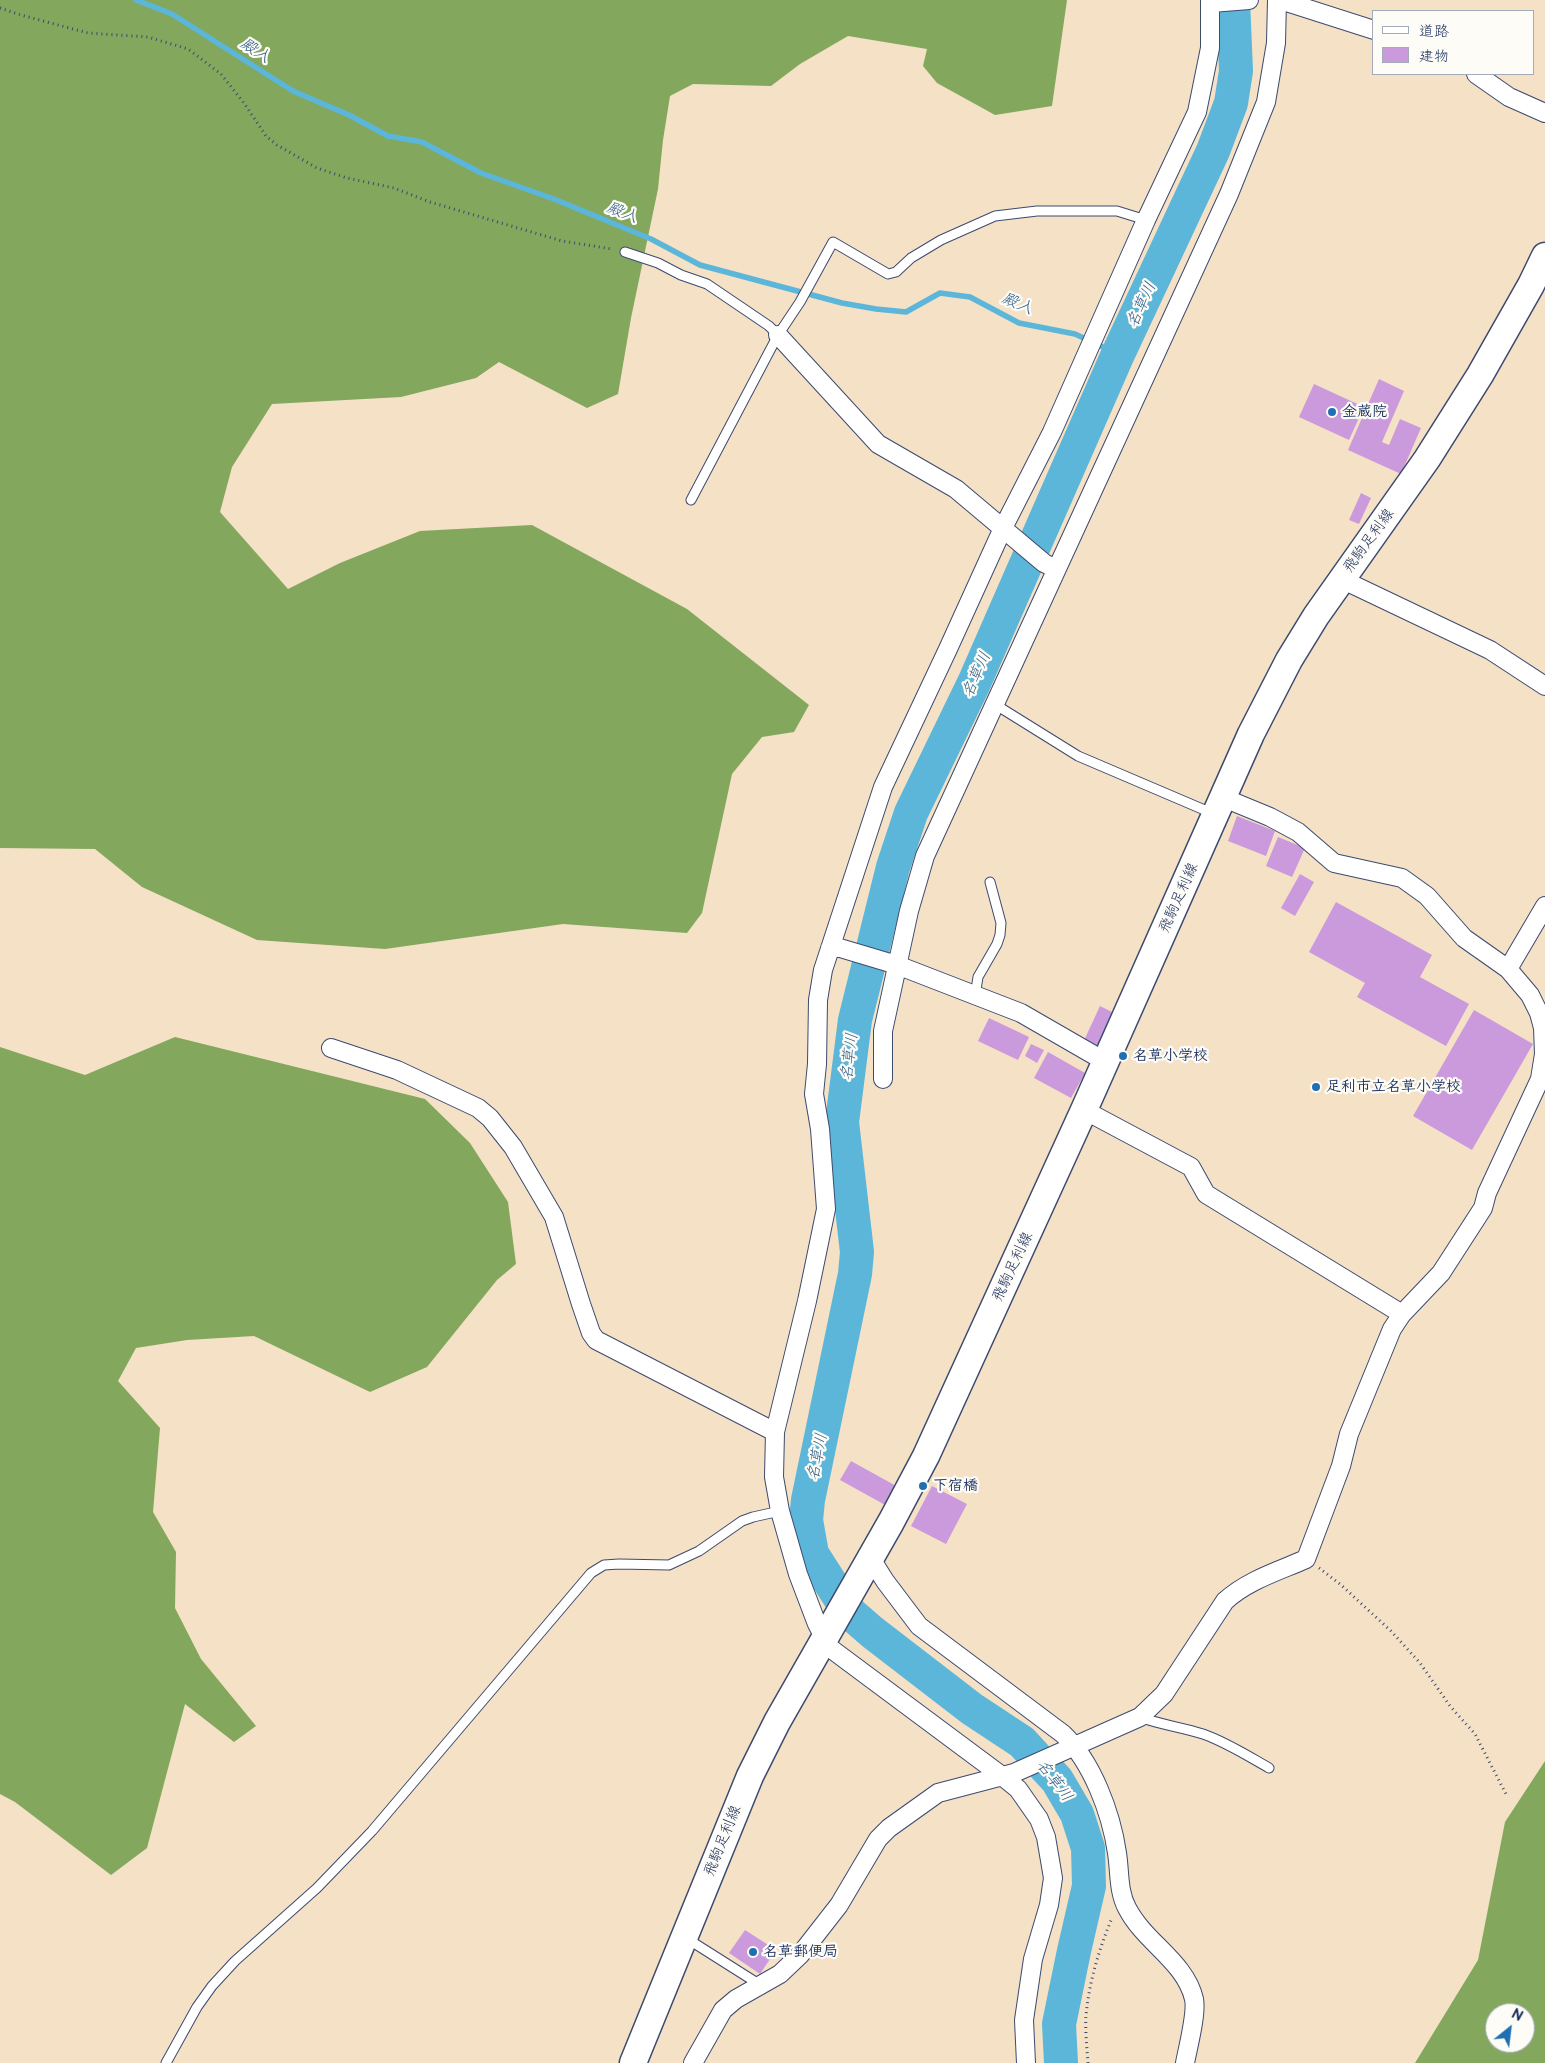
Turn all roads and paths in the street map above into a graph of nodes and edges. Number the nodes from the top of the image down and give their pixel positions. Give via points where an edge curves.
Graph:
1 (1250, 0) edge
2 (1279, 0) edge
3 (1212, 2) edge
4 (0, 8) edge
5 (1372, 29) edge
6 (1477, 75) edge
7 (1545, 113) edge
8 (1146, 220) junction
9 (625, 252) joint
10 (1545, 256) edge
11 (778, 335) junction
12 (691, 500) dead end
13 (1009, 532) junction
14 (1050, 566) junction
15 (1341, 579) junction
16 (1545, 686) edge
17 (996, 704) junction
18 (1220, 806) junction
19 (990, 882) dead end
20 (1545, 906) edge
21 (835, 948) junction
22 (892, 964) junction
23 (1508, 969) junction
24 (975, 996) junction
25 (331, 1048) dead end
26 (1106, 1062) junction
27 (883, 1079) dead end
28 (1084, 1110) junction
29 (1402, 1314) junction
30 (775, 1432) junction
31 (780, 1511) junction
32 (1306, 1558) junction
33 (867, 1562) junction
34 (828, 1633) junction
35 (1140, 1717) junction
36 (1068, 1749) junction
37 (1269, 1768) dead end
38 (1008, 1775) junction
39 (1508, 1796) dead end
40 (1122, 1897) junction
41 (684, 1937) junction
42 (757, 1987) junction
43 (166, 2063) edge
44 (633, 2063) edge
45 (693, 2063) edge
46 (1026, 2063) edge
47 (1088, 2063) edge
48 (1185, 2063) edge

1 - 3 street
2 - 5 street
2 - 14 street via 1266,102 1174,316
3 - 8 street via 1210,48 1197,112
4 - 9 path via 88,32 148,37 188,50 221,74 266,136 317,168 394,188 430,202 562,241
6 - 7 street via 1508,97
8 - 11 lane via 1117,211 1037,211 995,216 941,240 911,258 896,272 888,274 833,242
8 - 13 street
9 - 11 lane via 707,284
10 - 15 main road, 飛駒足利線 via 1508,327 1449,426
11 - 12 lane
11 - 13 street via 878,444 956,489
13 - 14 street
13 - 21 street via 948,649 883,787
14 - 17 street
15 - 16 street via 1490,650
15 - 18 main road, 飛駒足利線 via 1275,686
17 - 18 lane via 1078,756
17 - 22 street via 925,856
18 - 23 street via 1270,817 1298,832 1334,863 1402,878 1427,896 1464,938
18 - 26 main road, 飛駒足利線
19 - 24 lane via 1001,924 1000,935 978,977
20 - 23 street
21 - 22 street
21 - 30 street via 823,970 818,1000 814,1094 826,1209
22 - 24 street
22 - 27 street via 882,1031
23 - 29 street via 1530,995 1539,1012 1544,1054 1540,1079 1478,1217 1441,1273
24 - 26 street via 1021,1013
25 - 30 street via 397,1070 478,1108 490,1118 513,1148 554,1217 581,1304 596,1340
26 - 28 main road, 飛駒足利線
28 - 29 street via 1192,1166 1206,1194
28 - 33 main road, 飛駒足利線 via 926,1456
29 - 32 street via 1392,1329 1349,1434 1341,1466
30 - 31 street via 774,1477
31 - 34 street via 798,1574
31 - 43 lane via 742,1521 699,1551 669,1565 604,1565 591,1573 372,1831 318,1888 235,1961 212,1986
32 - 35 street via 1251,1583 1225,1601 1164,1694
32 - 39 path via 1340,1584 1420,1662 1450,1706 1475,1734
33 - 34 main road
33 - 36 street via 919,1626 1062,1734
34 - 38 street via 830,1648 842,1658
34 - 41 main road, 飛駒足利線 via 750,1776
35 - 36 street
35 - 37 lane via 1156,1724 1206,1735
36 - 38 street
36 - 40 street via 1090,1768 1113,1830
38 - 42 street via 938,1793 889,1828 878,1839 839,1905 800,1955 780,1974
38 - 46 street via 1039,1819 1046,1837 1053,1878 1049,1905 1033,1959 1024,2020
40 - 47 path via 1096,1962 1090,1988 1086,2018
40 - 48 street via 1136,1923 1188,1980 1194,2002
41 - 42 lane via 754,1981
41 - 44 main road, 飛駒足利線
42 - 45 street via 723,2010

